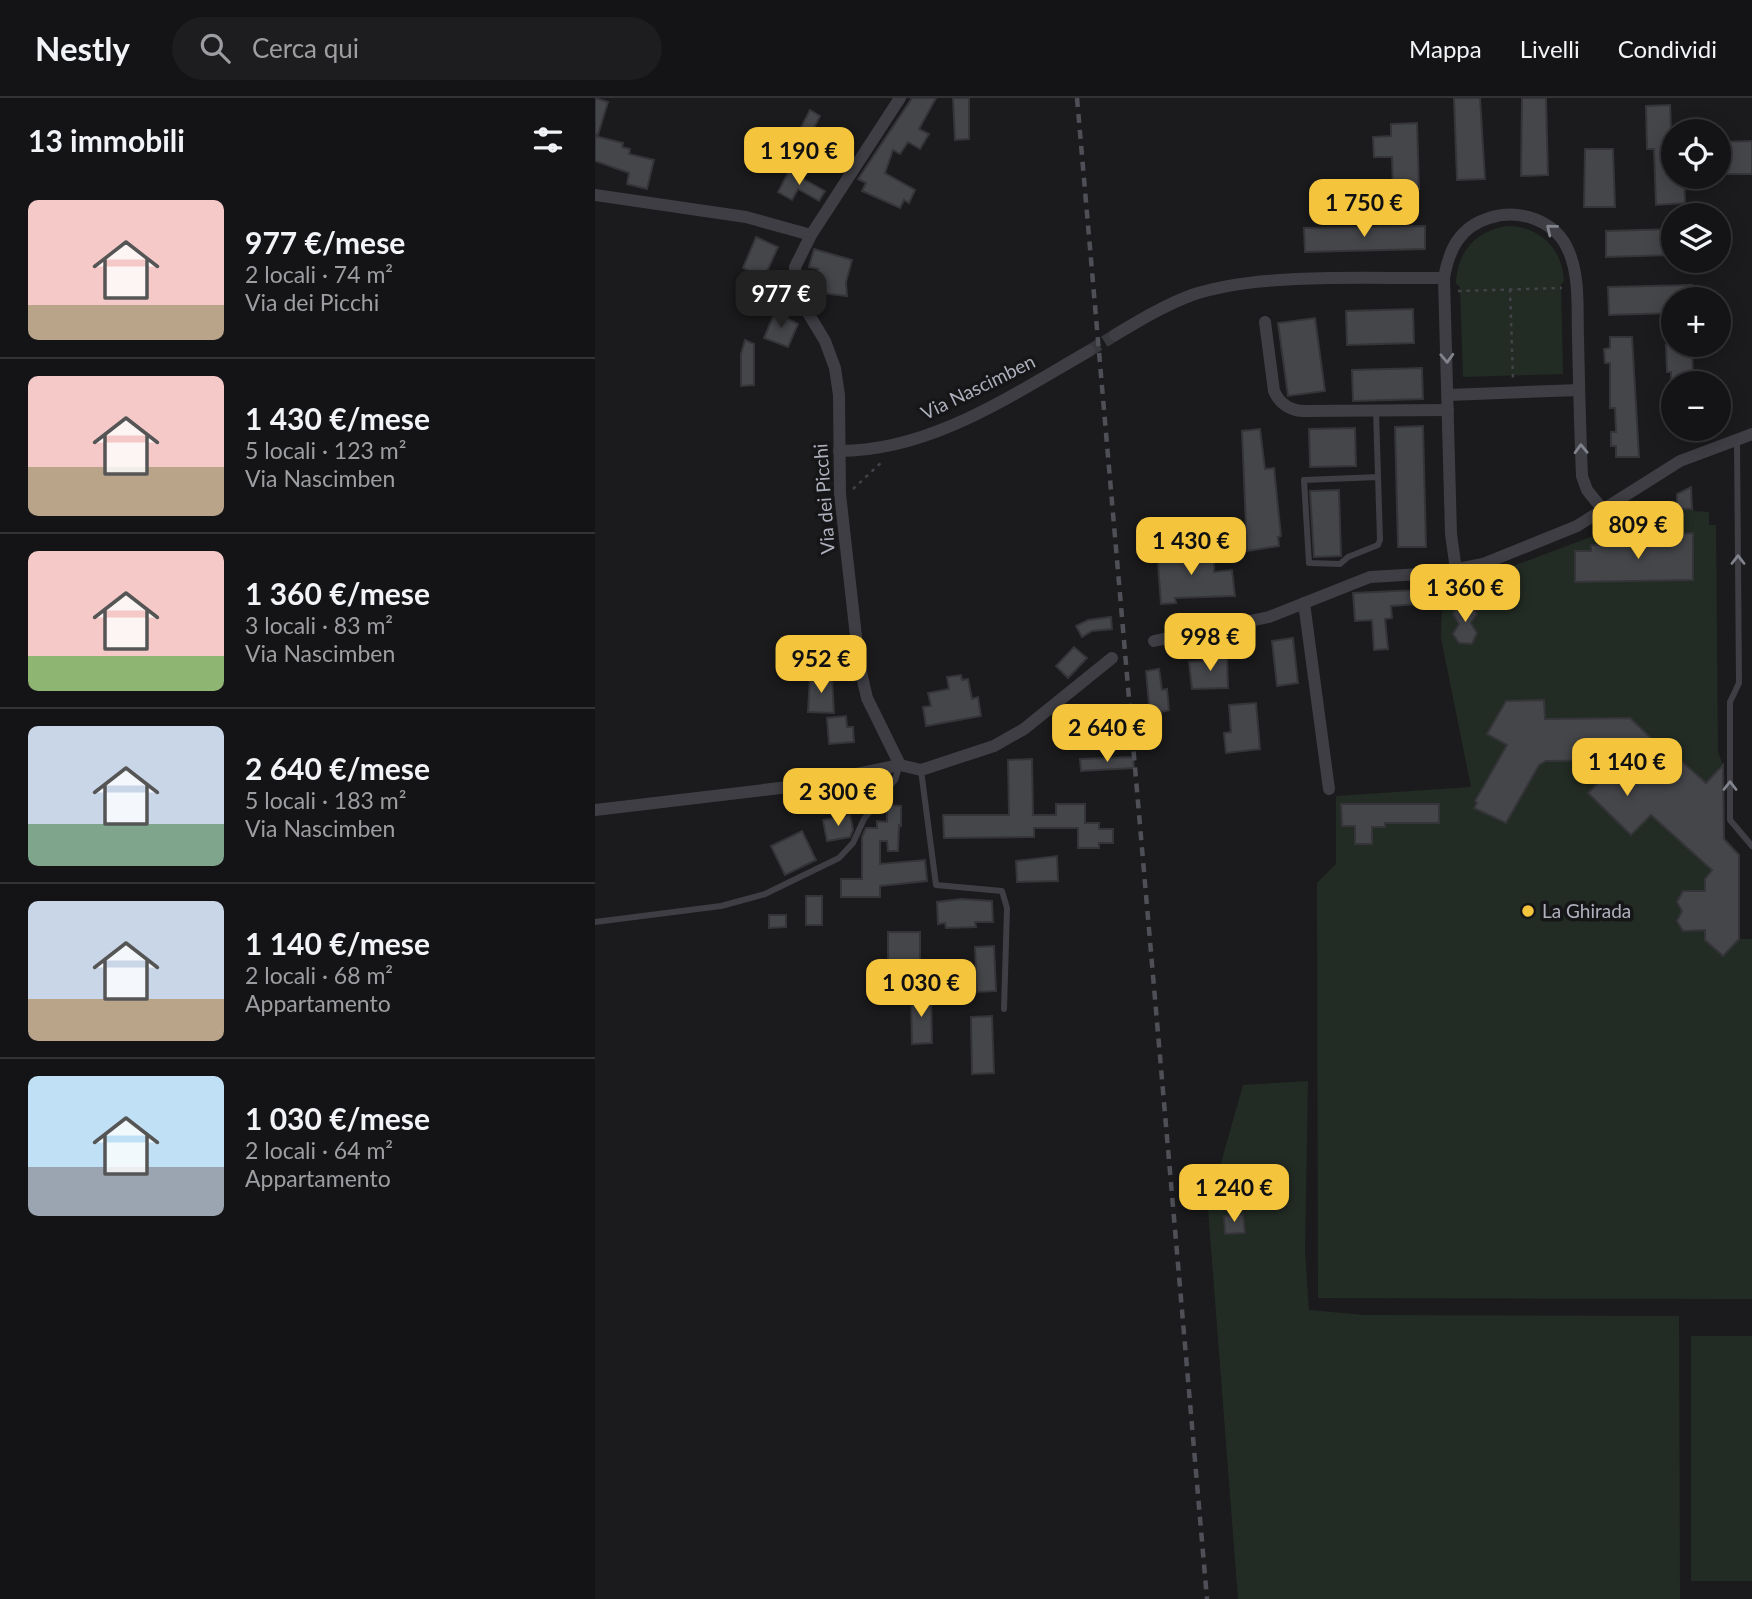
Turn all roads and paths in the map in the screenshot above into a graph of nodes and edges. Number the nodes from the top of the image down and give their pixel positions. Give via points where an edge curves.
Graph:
1 (901, 98) edge
2 (595, 195) edge
3 (811, 235) junction
4 (1444, 278) junction
5 (1562, 288) dead end
6 (1510, 289) junction
7 (1458, 291) dead end
8 (1265, 322) dead end
9 (1115, 335) tunnel mouth
10 (1089, 351) tunnel mouth
11 (1513, 379) dead end
12 (1579, 390) junction
13 (1448, 395) junction
14 (1448, 410) junction
15 (1376, 411) junction
16 (1752, 434) edge
17 (1737, 440) junction
18 (839, 451) junction
19 (1378, 477) junction
20 (1603, 510) junction
21 (1456, 570) junction
22 (1304, 604) junction
23 (1154, 641) dead end
24 (1112, 658) dead end
25 (900, 765) junction
26 (921, 771) junction
27 (1329, 789) dead end
28 (595, 810) edge
29 (1752, 846) edge
30 (595, 922) edge
31 (1004, 1009) dead end

1 - 3 street, Via dei Picchi
2 - 3 street via 746,216
3 - 18 street, Via dei Picchi via 795,267 795,283 835,368
4 - 9 street via 1243,284 1193,295
12 -> 4 street via 1575,268 1569,250 1551,227 1522,215 1484,219 1454,242
4 -> 13 street
5 - 6 path
6 - 7 path
6 - 11 path
8 - 15 street via 1278,400 1303,411
10 - 18 street, Via Nascimben via 947,428 888,447
12 - 13 street
20 -> 12 street via 1582,476
13 - 14 street
14 - 15 street
14 - 21 street via 1451,542
15 - 19 lane
16 - 17 street
17 - 20 street via 1671,465
29 -> 17 lane via 1730,820 1730,702 1739,682
18 - 25 street, Via dei Picchi via 859,663 867,698
19 - 19 lane via 1304,480 1309,564 1340,564 1378,545
20 - 21 street via 1515,553
21 - 22 street via 1370,577
22 - 23 street via 1249,622
22 - 27 street
24 - 26 street via 1024,729 994,746
25 - 26 street
25 - 28 street via 797,786
25 - 30 lane via 895,780 839,858 765,894 721,906
26 - 31 lane via 936,885 988,888 1002,891 1005,899

